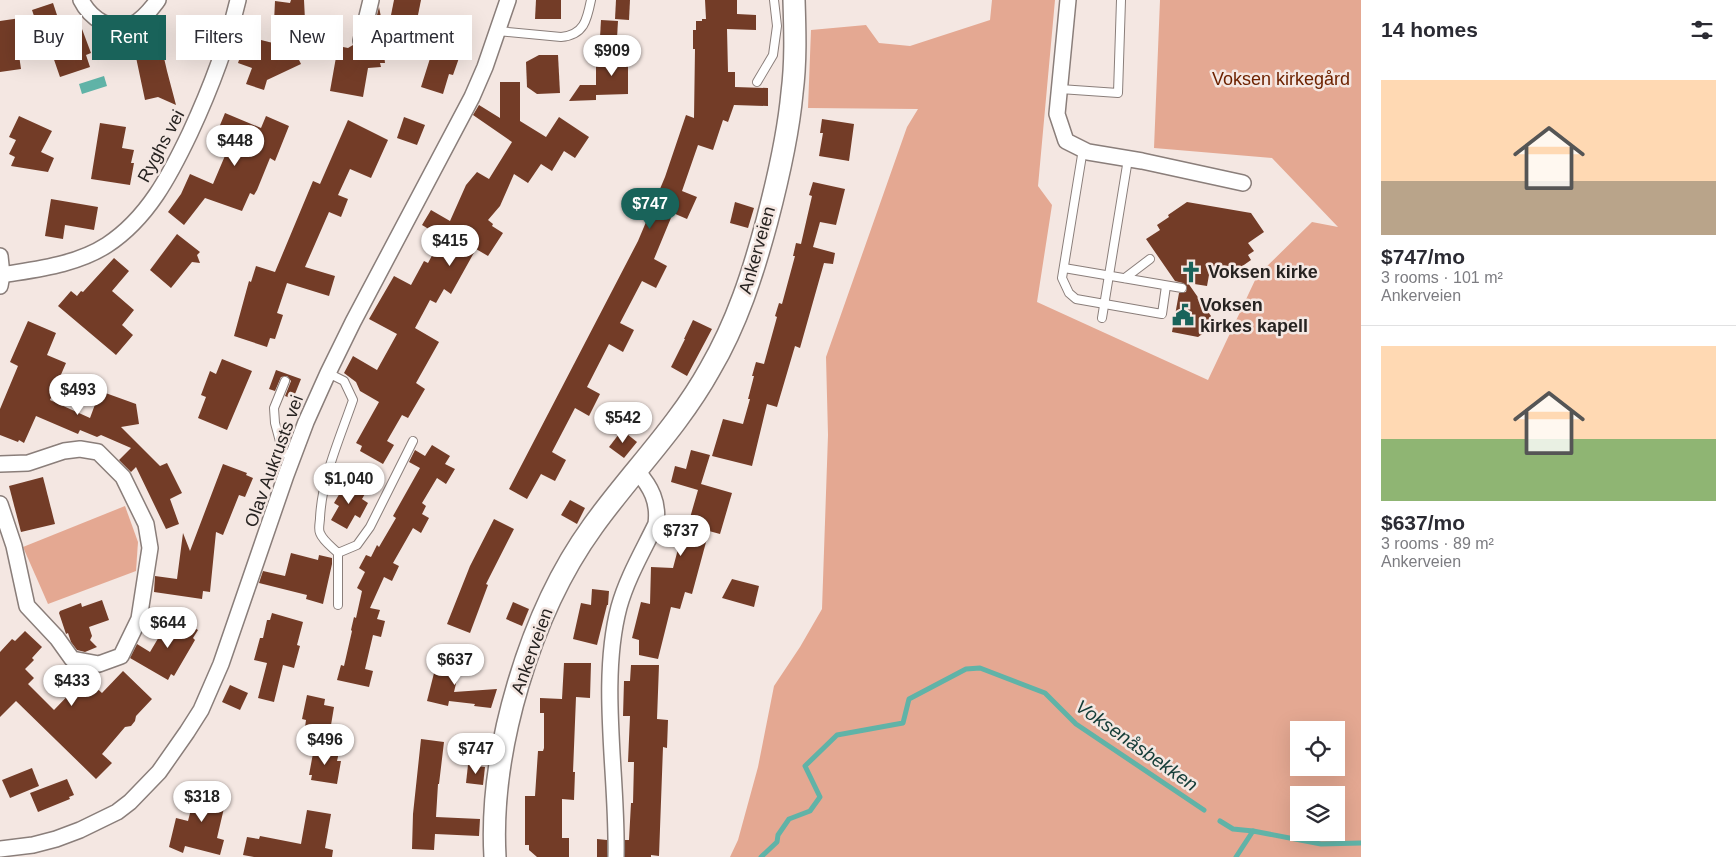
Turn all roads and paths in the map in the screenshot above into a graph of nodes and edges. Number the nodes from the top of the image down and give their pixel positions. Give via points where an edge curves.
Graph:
1 (81, 0) edge
2 (158, 0) edge
3 (238, 0) edge
4 (372, 0) edge
5 (508, 0) edge
6 (591, 0) edge
7 (774, 0) edge
8 (794, 0) edge
9 (1068, 0) edge
10 (1122, 0) edge
11 (368, 15) edge
12 (498, 31) junction
13 (757, 82) dead end
14 (1060, 89) junction
15 (1083, 149) junction
16 (1128, 159) junction
17 (1243, 183) dead end
18 (0, 256) edge
19 (1150, 258) dead end
20 (1064, 268) junction
21 (1109, 276) junction
22 (1124, 278) junction
23 (1, 280) edge
24 (1166, 286) junction
25 (1182, 288) dead end
26 (1104, 305) junction
27 (1102, 318) dead end
28 (328, 373) junction
29 (285, 381) dead end
30 (413, 441) dead end
31 (293, 458) junction
32 (0, 464) edge
33 (637, 471) junction
34 (0, 504) edge
35 (338, 553) junction
36 (338, 605) dead end
37 (0, 849) edge
38 (495, 857) edge
39 (616, 857) edge

1 - 2 street via 102,23 124,27 143,17
3 - 23 street, Ryghs vei via 219,67 204,102 170,175 145,211 108,244 91,254
4 - 11 street
5 - 12 street, Olav Aukrusts vei
6 - 12 lane via 584,25 569,37
7 - 13 lane via 777,26 773,55
8 - 33 main road, Ankerveien via 794,74 787,135 748,285 729,333 705,378 685,410
9 - 14 street
10 - 14 lane via 1118,93
12 - 28 street, Olav Aukrusts vei via 472,97
14 - 15 street via 1057,114 1066,141
15 - 16 street
15 - 20 lane
16 - 17 street
16 - 21 lane
18 - 23 street
19 - 22 lane
20 - 21 lane
20 - 26 lane via 1062,278 1069,293 1076,299
21 - 22 lane
21 - 26 lane
22 - 24 lane
24 - 25 lane
24 - 26 lane via 1162,314
26 - 27 lane
28 - 31 street, Olav Aukrusts vei
28 - 35 lane via 344,381 353,400 330,461 320,509 319,532
29 - 31 lane via 274,408 275,423 282,449
30 - 35 lane via 370,527 357,545
31 - 37 street, Olav Aukrusts vei via 211,690 164,766 130,802 102,820 56,839
32 - 34 street via 28,463 64,450 80,449 98,452 123,478 146,524 150,548 139,619 121,656 99,664 72,659 27,606 14,546
33 - 38 main road, Ankerveien via 579,548 550,602 532,645 515,696 502,752 496,802
33 - 39 street via 652,491 657,512 656,524 623,594 612,654
35 - 36 lane

